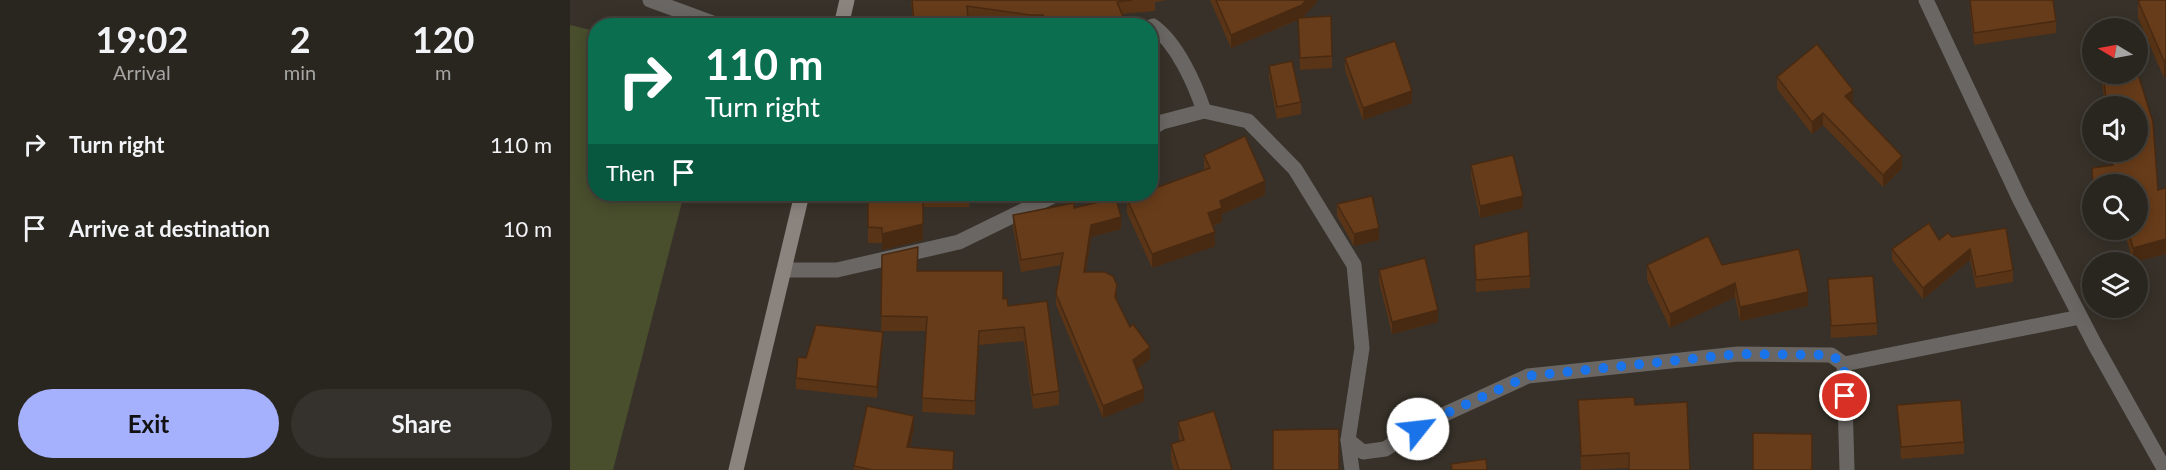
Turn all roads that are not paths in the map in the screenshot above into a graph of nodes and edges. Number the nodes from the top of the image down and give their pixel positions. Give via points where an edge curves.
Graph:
1 (650, 0) edge
2 (847, 0) edge
3 (1926, 0) edge
4 (699, 18) edge
5 (843, 18) edge
6 (1158, 30) edge
7 (1204, 111) junction
8 (1158, 124) edge
9 (800, 201) edge
10 (1043, 201) edge
11 (784, 270) junction
12 (2080, 317) junction
13 (1844, 364) junction
14 (1348, 440) junction
15 (736, 470) edge
16 (1352, 470) edge
17 (1847, 470) edge
18 (2165, 470) edge

1 - 4 street
2 - 5 main road
3 - 12 street
6 - 7 street via 1194,81
7 - 8 street
7 - 14 street via 1248,121 1295,169 1354,265 1362,348
9 - 11 main road
10 - 11 street via 959,242 837,270
11 - 15 main road
12 - 13 street
12 - 18 street
13 - 14 street via 1831,355 1738,354 1528,376 1434,419 1385,449 1363,453
13 - 17 street
14 - 16 street

